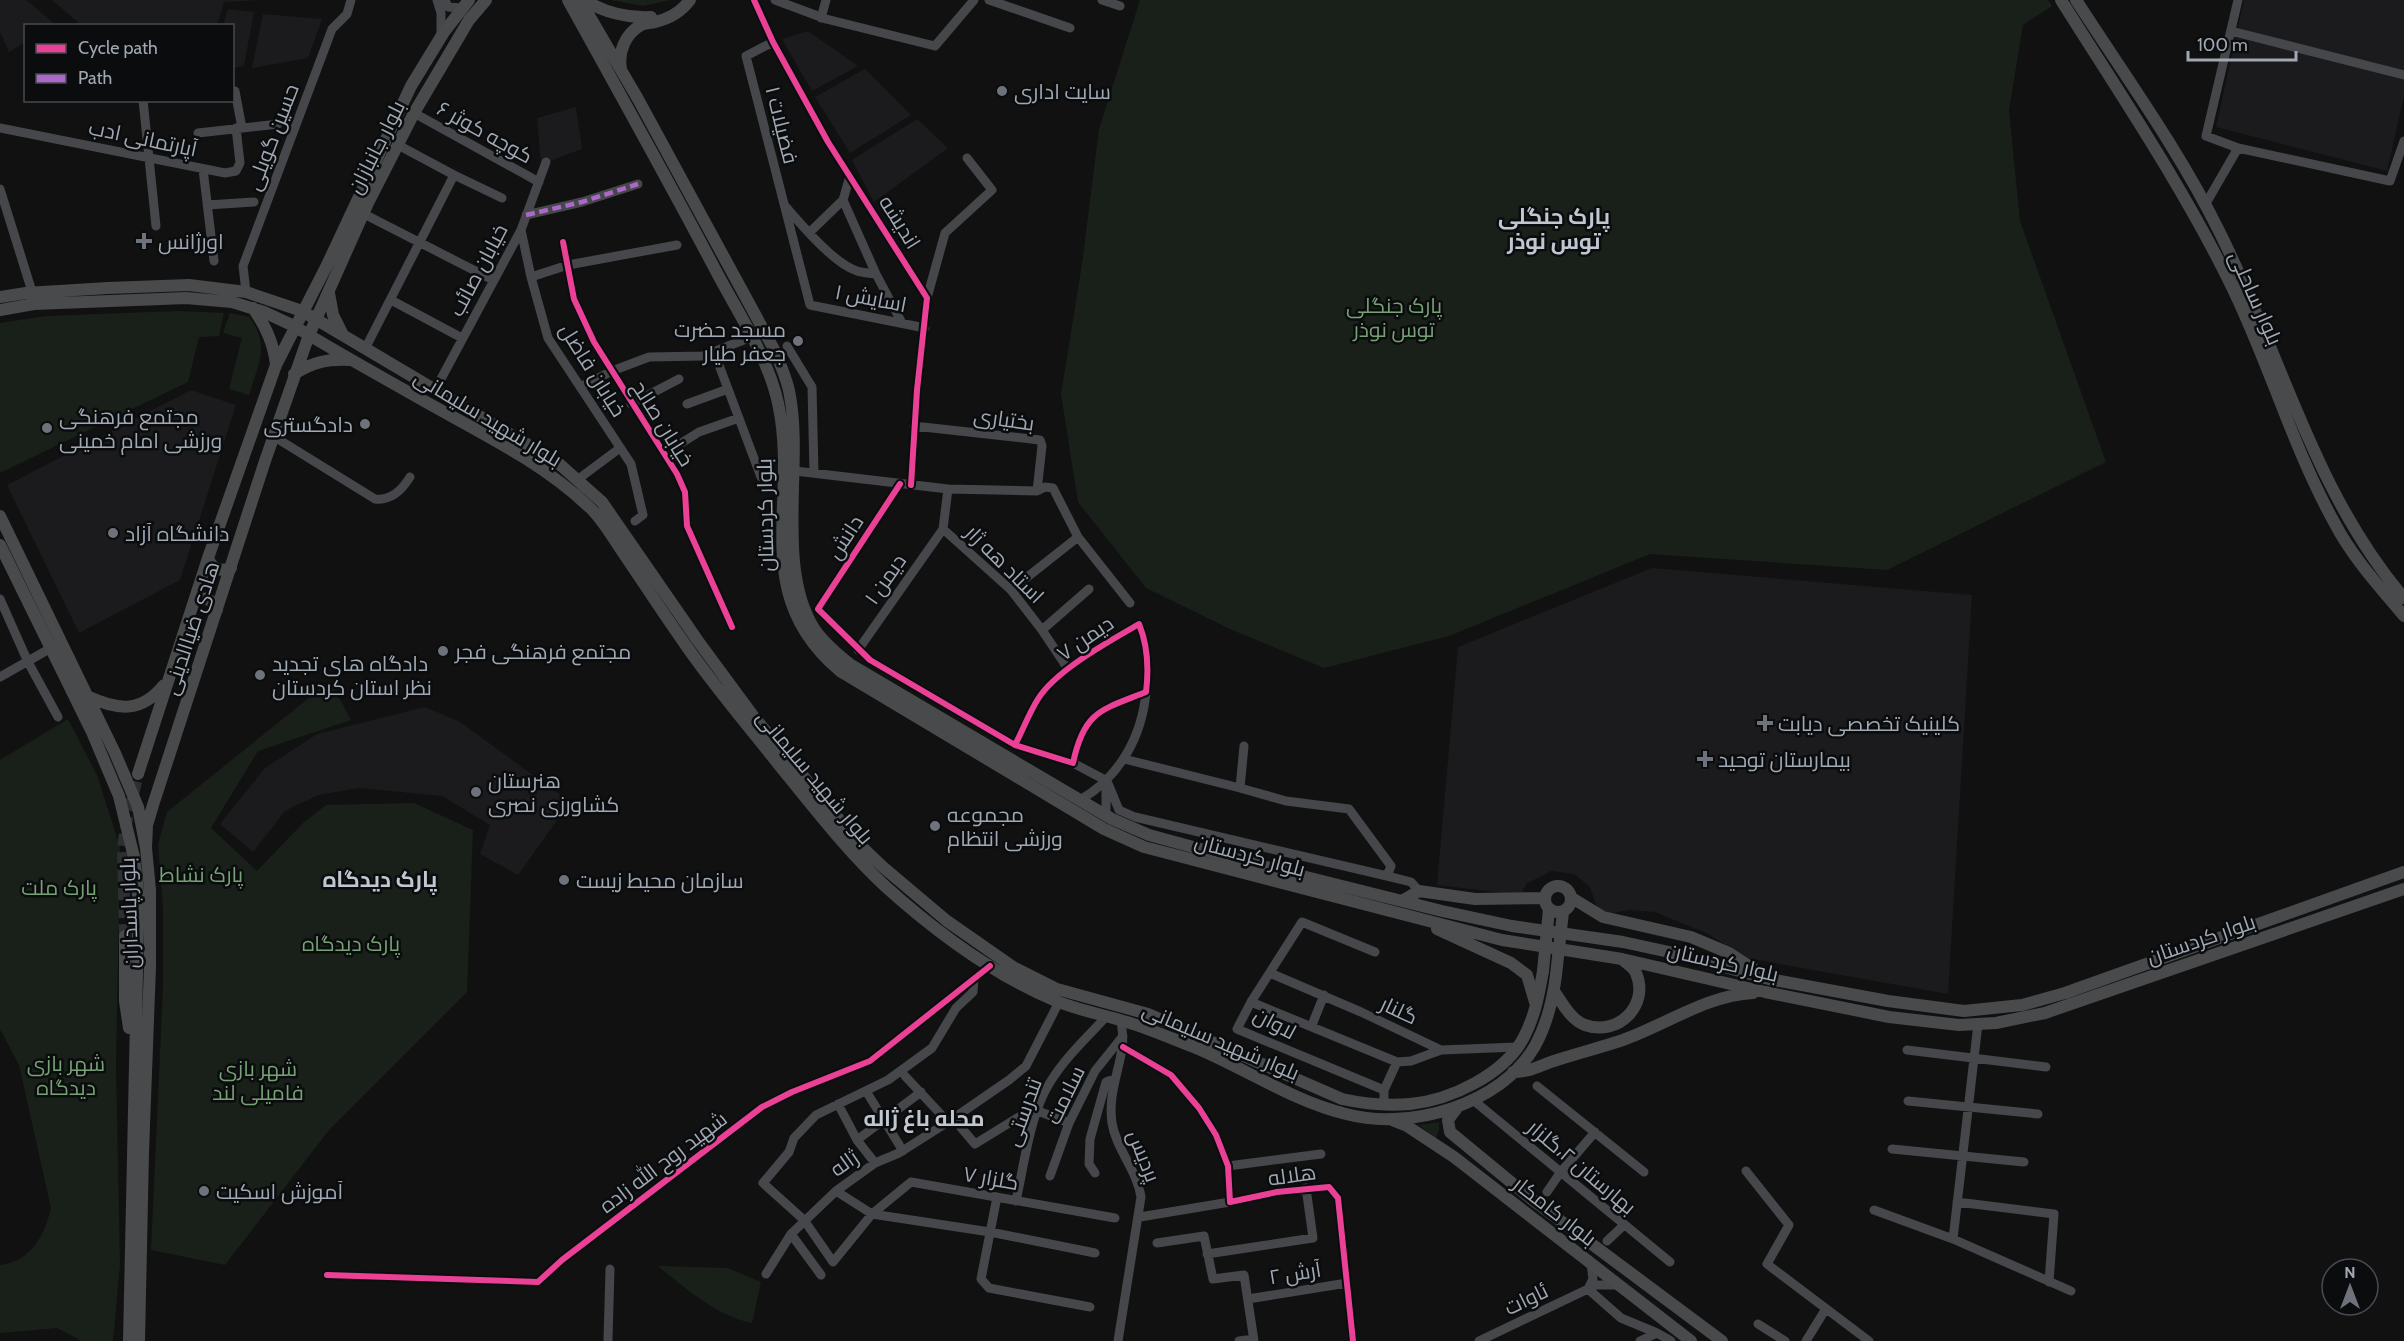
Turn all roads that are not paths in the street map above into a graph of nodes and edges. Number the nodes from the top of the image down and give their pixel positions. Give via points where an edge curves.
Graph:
1 (351, 0) edge
2 (436, 0) edge
3 (445, 0) edge
4 (486, 0) edge
5 (568, 0) edge
6 (580, 0) edge
7 (585, 0) edge
8 (683, 0) edge
9 (690, 0) edge
10 (754, 0) edge
11 (775, 0) edge
12 (826, 0) edge
13 (974, 0) edge
14 (989, 0) edge
15 (1102, 0) edge
16 (2061, 0) edge
17 (2076, 0) edge
18 (2238, 0) edge
19 (466, 4) edge
20 (1120, 6) dead end
21 (821, 18) junction
22 (1070, 28) dead end
23 (2231, 31) junction
24 (441, 37) junction
25 (773, 42) junction
26 (621, 70) junction
27 (2404, 75) edge
28 (235, 91) dead end
29 (143, 102) edge
30 (632, 102) junction
31 (414, 113) junction
32 (278, 124) dead end
33 (0, 128) edge
34 (239, 128) junction
35 (198, 133) dead end
36 (2404, 141) edge
37 (398, 145) junction
38 (2238, 148) junction
39 (149, 157) junction
40 (966, 158) dead end
41 (546, 162) dead end
42 (203, 169) junction
43 (453, 175) junction
44 (850, 176) junction
45 (539, 182) junction
46 (638, 184) dead end
47 (0, 189) edge
48 (502, 198) dead end
49 (843, 200) junction
50 (254, 202) dead end
51 (783, 204) junction
52 (207, 205) junction
53 (2205, 205) junction
54 (364, 214) junction
55 (526, 215) junction
56 (156, 226) dead end
57 (521, 230) junction
58 (809, 233) junction
59 (563, 242) dead end
60 (421, 243) junction
61 (677, 245) dead end
62 (214, 261) dead end
63 (568, 265) junction
64 (876, 274) junction
65 (531, 277) junction
66 (494, 280) junction
67 (246, 292) junction
68 (329, 292) junction
69 (0, 297) edge
70 (34, 298) junction
71 (927, 298) junction
72 (391, 300) junction
73 (810, 305) joint
74 (253, 308) junction
75 (0, 310) edge
76 (302, 311) junction
77 (316, 320) junction
78 (902, 323) junction
79 (294, 326) junction
80 (925, 328) junction
81 (343, 334) junction
82 (309, 335) junction
83 (751, 337) junction
84 (462, 338) junction
85 (787, 346) dead end
86 (365, 349) junction
87 (353, 360) junction
88 (276, 365) junction
89 (719, 365) dead end
90 (612, 371) junction
91 (294, 374) junction
92 (679, 379) dead end
93 (580, 387) junction
94 (728, 389) junction
95 (435, 390) junction
96 (631, 404) junction
97 (687, 404) dead end
98 (739, 418) junction
99 (914, 426) junction
100 (273, 436) junction
101 (620, 448) junction
102 (664, 454) junction
103 (789, 471) junction
104 (814, 473) junction
105 (410, 477) dead end
106 (761, 477) dead end
107 (577, 480) junction
108 (900, 484) junction
109 (911, 485) junction
110 (948, 489) junction
111 (1038, 491) junction
112 (0, 516) edge
113 (635, 521) dead end
114 (943, 529) junction
115 (1078, 537) junction
116 (0, 545) edge
117 (208, 558) junction
118 (638, 564) junction
119 (231, 568) junction
120 (1089, 589) dead end
121 (1011, 590) junction
122 (2404, 598) edge
123 (0, 599) edge
124 (194, 601) junction
125 (1130, 603) dead end
126 (217, 610) junction
127 (2404, 616) edge
128 (732, 627) dead end
129 (1042, 630) junction
130 (51, 648) junction
131 (858, 650) junction
132 (28, 662) junction
133 (1068, 669) junction
134 (0, 677) edge
135 (169, 679) junction
136 (1146, 692) junction
137 (89, 697) junction
138 (58, 717) dead end
139 (1015, 745) junction
140 (1244, 746) dead end
141 (1124, 759) junction
142 (784, 761) junction
143 (1073, 763) junction
144 (138, 774) tunnel mouth
145 (1107, 781) junction
146 (1240, 788) junction
147 (1080, 800) junction
148 (1106, 815) junction
149 (146, 848) junction
150 (2404, 872) edge
151 (1387, 876) junction
152 (2404, 889) edge
153 (1419, 891) junction
154 (1572, 898) junction
155 (1402, 901) junction
156 (1547, 904) junction
157 (1563, 912) junction
158 (1417, 919) junction
159 (125, 936) tunnel mouth
160 (1375, 952) dead end
161 (1622, 959) junction
162 (2159, 959) junction
163 (990, 966) junction
164 (1270, 973) junction
165 (2164, 973) junction
166 (974, 979) junction
167 (1769, 979) junction
168 (1554, 991) junction
169 (1765, 993) junction
170 (1324, 996) junction
171 (1059, 1002) junction
172 (1251, 1002) junction
173 (1536, 1008) junction
174 (1106, 1017) junction
175 (1121, 1020) junction
176 (1978, 1024) junction
177 (1312, 1025) junction
178 (1123, 1035) junction
179 (1123, 1047) junction
180 (1517, 1047) junction
181 (1441, 1050) junction
182 (1907, 1050) dead end
183 (1248, 1056) junction
184 (1974, 1059) junction
185 (134, 1061) junction
186 (1397, 1062) junction
187 (1263, 1063) junction
188 (2046, 1067) dead end
189 (1242, 1069) junction
190 (1514, 1072) junction
191 (905, 1076) dead end
192 (1257, 1077) junction
193 (1114, 1079) junction
194 (1537, 1086) dead end
195 (1384, 1090) junction
196 (866, 1091) junction
197 (925, 1096) junction
198 (1473, 1100) junction
199 (1908, 1101) dead end
200 (838, 1104) junction
201 (1384, 1105) junction
202 (1968, 1107) junction
203 (1456, 1108) junction
204 (1038, 1111) junction
205 (2037, 1114) dead end
206 (1391, 1119) junction
207 (951, 1120) junction
208 (884, 1121) junction
209 (1069, 1123) junction
210 (1450, 1132) junction
211 (1595, 1132) junction
212 (858, 1140) junction
213 (1441, 1147) junction
214 (1892, 1149) dead end
215 (903, 1151) junction
216 (1322, 1154) dead end
217 (1962, 1157) junction
218 (2024, 1162) dead end
219 (875, 1163) junction
220 (1228, 1166) junction
221 (1746, 1171) dead end
222 (1644, 1172) dead end
223 (1095, 1173) dead end
224 (1560, 1173) junction
225 (1050, 1176) dead end
226 (1306, 1188) junction
227 (836, 1191) junction
228 (1546, 1192) dead end
229 (997, 1197) junction
230 (1016, 1200) junction
231 (1230, 1202) junction
232 (1957, 1202) junction
233 (1874, 1210) dead end
234 (872, 1214) junction
235 (1140, 1217) junction
236 (1115, 1218) dead end
237 (804, 1221) junction
238 (1624, 1225) junction
239 (990, 1232) junction
240 (791, 1234) junction
241 (1953, 1239) junction
242 (1607, 1241) dead end
243 (1157, 1243) dead end
244 (1095, 1252) dead end
245 (1207, 1254) junction
246 (1670, 1262) dead end
247 (1592, 1264) junction
248 (610, 1269) dead end
249 (766, 1274) dead end
250 (327, 1275) dead end
251 (821, 1275) dead end
252 (136, 1278) junction
253 (2049, 1282) junction
254 (1347, 1283) junction
255 (1619, 1285) junction
256 (1588, 1288) junction
257 (2071, 1291) dead end
258 (1248, 1299) junction
259 (1090, 1307) dead end
260 (1826, 1310) junction
261 (1758, 1324) dead end
262 (1657, 1333) junction
263 (1492, 1338) edge
264 (608, 1340) edge
265 (1254, 1340) edge
266 (122, 1341) edge
267 (129, 1341) edge
268 (139, 1341) edge
269 (145, 1341) edge
270 (1119, 1341) edge
271 (1239, 1341) edge
272 (1353, 1341) edge
273 (1479, 1341) edge
274 (1640, 1341) edge
275 (1671, 1341) edge
276 (1691, 1341) edge
277 (1722, 1341) edge
278 (1785, 1341) edge
279 (1806, 1341) edge
280 (1869, 1341) edge

1 - 67 street, حسین گویلی via 347,14 332,29 243,266
2 - 24 street via 441,14
3 - 19 street via 448,7
4 - 31 main road, بلوار جانبازان via 469,20
5 - 30 main road, بلوار کردستان
6 - 26 main road, بلوار کردستان
7 - 8 main road via 611,12 639,18 664,14
9 - 26 main road via 678,12 632,32 619,57
10 - 25 street, اندیشه
11 - 21 street
12 - 21 street
13 - 21 street via 935,46
14 - 22 street
15 - 20 street
16 - 127 main road, بلوار ساحلی via 2155,147 2212,248 2333,522 2351,552
17 - 53 main road, بلوار ساحلی
18 - 23 street
19 - 24 main road, بلوار جانبازان
23 - 27 street
23 - 38 street via 2206,136
24 - 76 main road, بلوار جانبازان via 411,86
25 - 44 street, اندیشه
25 - 51 street, فضیلات ۱ via 746,56
26 - 30 main road, بلوار کردستان
28 - 34 street
29 - 39 street
30 - 83 main road, بلوار کردستان
30 - 103 main road, بلوار کردستان via 776,352 790,396
31 - 37 main road, بلوار جانبازان
31 - 45 street, کوچه کوثر ۶
32 - 34 street
33 - 39 street, آپارتمانی ادب
34 - 35 street
34 - 42 street, آپارتمانی ادب via 240,163 236,171
36 - 38 street via 2390,181
37 - 43 street
37 - 54 main road, بلوار جانبازان
38 - 53 street
39 - 42 street, آپارتمانی ادب
39 - 56 street
40 - 71 street via 992,190 945,233
41 - 45 street, خیابان صائب
42 - 52 street
43 - 48 street
43 - 60 street
44 - 49 street
44 - 71 street, اندیشه
45 - 55 street, خیابان صائب
46 - 55 street
47 - 70 street
49 - 58 street
49 - 64 street
50 - 52 street
51 - 58 street, فضیلات ۱
51 - 73 street, فضیلات ۱
52 - 62 street
53 - 122 main road, بلوار ساحلی via 2244,284 2330,487 2363,545
54 - 60 street
54 - 68 main road, بلوار جانبازان
55 - 57 street, خیابان صائب
57 - 65 street, خیابان فاضل
57 - 66 street, خیابان صائب
58 - 64 street, فضیلات ۱ via 847,266
59 - 63 street, خیابان صالح
60 - 66 street
60 - 72 street
61 - 63 street
63 - 65 street
63 - 90 street, خیابان صالح via 574,299
64 - 78 street
65 - 93 street, خیابان فاضل via 548,338
66 - 84 street, خیابان صائب
67 - 70 main road, بلوار شهید سلیمانی via 189,285
67 - 76 main road, بلوار شهید سلیمانی
68 - 77 main road, بلوار جانبازان
68 - 81 main road via 333,315
69 - 70 main road, بلوار شهید سلیمانی
70 - 74 main road, بلوار شهید سلیمانی via 186,298
70 - 75 main road, بلوار شهید سلیمانی
71 - 80 street
72 - 84 street
72 - 86 street
73 - 78 street, اسایش ۱
74 - 79 main road, بلوار شهید سلیمانی
74 - 88 main road via 273,343
76 - 77 main road, بلوار شهید سلیمانی
76 - 79 main road, هادی ضیاالدینی
77 - 81 main road, بلوار شهید سلیمانی
77 - 82 main road, هادی ضیاالدینی
78 - 80 street, اسایش ۱
79 - 82 main road, بلوار شهید سلیمانی
79 - 88 main road, هادی ضیاالدینی
80 - 99 street
81 - 86 main road, بلوار شهید سلیمانی
82 - 87 main road, بلوار شهید سلیمانی
82 - 91 main road, هادی ضیاالدینی
83 - 90 street via 703,356 649,357
83 - 103 main road, بلوار کردستان via 778,402
84 - 95 street, خیابان صائب
85 - 104 street via 812,387
86 - 95 main road, بلوار شهید سلیمانی
87 - 91 main road via 328,359
87 - 118 main road, بلوار شهید سلیمانی via 487,435 554,478 591,508
88 - 117 main road, هادی ضیاالدینی
89 - 94 street
90 - 93 street
90 - 96 street, خیابان صالح
91 - 100 main road, هادی ضیاالدینی
92 - 96 street
93 - 101 street, خیابان فاضل
94 - 97 street
94 - 98 street
95 - 107 main road, بلوار شهید سلیمانی via 557,462
96 - 102 street, خیابان صالح
98 - 102 street via 699,432
98 - 106 street
99 - 109 street
99 - 111 street, بختیاری via 1040,440
100 - 105 street via 375,499 385,500 397,493
100 - 119 main road, هادی ضیاالدینی
101 - 107 street
101 - 113 street, خیابان فاضل via 631,464 643,515
102 - 128 street, خیابان صالح via 685,492 687,526
103 - 104 street
103 - 147 main road, بلوار کردستان via 798,583 814,627 832,650 851,665
103 - 158 main road, بلوار کردستان via 783,555 790,605 804,633 840,671 1085,819 1144,847
104 - 108 street
107 - 118 main road, بلوار شهید سلیمانی via 602,501
108 - 109 street
108 - 131 street, دانش via 818,609
109 - 110 street
110 - 111 street
110 - 114 street, استاد هه ژار
111 - 115 street via 1053,488
112 - 137 main road, بلوار پاسداران
114 - 121 street, استاد هه ژار
114 - 131 street, دیمن ۱
115 - 121 street
115 - 125 street
116 - 130 main road, بلوار پاسداران
117 - 119 main road via 217,569
117 - 124 main road, هادی ضیاالدینی
118 - 142 main road, بلوار شهید سلیمانی
119 - 126 main road, هادی ضیاالدینی
120 - 129 street
121 - 129 street, استاد هه ژار
123 - 132 street
124 - 126 main road via 208,599
124 - 135 main road, هادی ضیاالدینی
126 - 149 main road, هادی ضیاالدینی via 147,825
129 - 133 street, استاد هه ژار
130 - 132 street
130 - 185 main road, بلوار پاسداران via 104,759 131,841 138,892
131 - 139 street
132 - 134 street
132 - 138 street
133 - 136 street, دیمن ۷ via 1139,624 1147,650
133 - 139 street, دیمن ۷ via 1039,697
135 - 137 main road via 144,703 131,706 105,705
135 - 144 main road, هادی ضیاالدینی
136 - 141 street via 1144,717
136 - 143 street via 1094,716 1078,738
137 - 149 main road, بلوار پاسداران via 138,807
139 - 143 street
140 - 146 street
141 - 145 street
141 - 146 street
142 - 163 main road, بلوار شهید سلیمانی via 855,857 889,889
142 - 183 main road, بلوار شهید سلیمانی via 883,867 947,921 1012,967 1057,989 1148,1014
143 - 145 street
145 - 147 street
145 - 148 street
145 - 151 street via 1119,810 1135,817
146 - 151 street via 1286,801 1349,809 1391,866
147 - 148 main road, بلوار کردستان
148 - 155 main road, بلوار کردستان via 1149,835
149 - 252 main road, بلوار پاسداران via 151,947
150 - 162 main road, بلوار کردستان
151 - 153 street via 1411,882
152 - 165 main road, بلوار کردستان
153 - 155 main road
153 - 156 main road
154 - 156 main road via 1561,886 1550,888
154 - 157 main road
154 - 167 main road via 1603,917 1691,937 1729,953
155 - 167 main road, بلوار کردستان via 1512,926 1623,942
156 - 157 main road via 1556,912
156 - 173 main road, بلوار شهید سلیمانی, bridge via 1543,971
157 - 168 main road, بلوار شهید سلیمانی, bridge
158 - 161 main road, بلوار کردستان via 1502,940
158 - 173 main road via 1511,963 1527,975
159 - 185 main road via 125,1001
160 - 164 street via 1302,922
161 - 168 main road via 1636,971 1640,986 1636,1007 1623,1022 1602,1028 1584,1025 1568,1012
161 - 169 main road, بلوار کردستان
162 - 165 main road
162 - 167 main road, بلوار کردستان via 2022,1005 1964,1011
163 - 166 street, شهید روح الله زاده
163 - 171 main road, بلوار شهید سلیمانی
164 - 170 street, گلنار
164 - 172 street
165 - 176 main road, بلوار کردستان via 2045,1013
166 - 196 street via 973,992 956,1008 932,1048
166 - 250 street, شهید روح الله زاده via 870,1061 762,1107 538,1282
168 - 190 main road, بلوار شهید سلیمانی via 1534,1048
169 - 176 main road, بلوار کردستان via 1889,1017
169 - 190 main road via 1734,995 1624,1040 1528,1072
170 - 177 street
170 - 181 street, گلنار
171 - 174 main road, بلوار شهید سلیمانی
171 - 207 street, ژاله via 1026,1066
172 - 177 street, لاوان
172 - 195 street, لاوان via 1238,1029
173 - 180 main road, بلوار شهید سلیمانی
174 - 175 main road, بلوار شهید سلیمانی
174 - 204 street, تندرستی via 1048,1085
175 - 178 street, پردیس
175 - 189 main road, بلوار شهید سلیمانی
176 - 184 street
177 - 186 street, لاوان
178 - 179 street, پردیس
178 - 209 street, سلامت via 1095,1071
179 - 193 street, پردیس
179 - 220 street via 1171,1075 1216,1135
180 - 181 street, گلنار
180 - 201 main road, بلوار شهید سلیمانی via 1505,1064 1475,1083 1412,1104
181 - 186 street
182 - 184 street
183 - 187 main road, بلوار شهید سلیمانی
183 - 189 main road
184 - 188 street
184 - 202 street
185 - 252 main road, بلوار پاسداران
186 - 195 street
187 - 192 main road
187 - 201 main road, بلوار شهید سلیمانی via 1342,1099
189 - 192 main road, بلوار شهید سلیمانی
190 - 198 main road, بلوار شهید سلیمانی
191 - 197 street
192 - 206 main road, بلوار شهید سلیمانی via 1345,1114
193 - 223 street via 1106,1082 1090,1139 1089,1164
193 - 235 street, پردیس via 1112,1125 1137,1178
194 - 211 street
195 - 201 street
196 - 200 street
196 - 208 street
197 - 207 street
197 - 208 street
198 - 203 main road, بلوار شهید سلیمانی
198 - 224 street, بهارستان ۲،گلزار
199 - 202 street
200 - 212 street
200 - 237 street via 816,1115 794,1138 789,1152 763,1183
202 - 205 street
202 - 217 street
203 - 206 main road, بلوار شهید سلیمانی
203 - 210 main road via 1448,1120
204 - 207 street via 1022,1115 976,1144
204 - 209 street
204 - 230 street, تندرستی
206 - 213 main road, بلوار کامکار
207 - 215 street, ژاله
208 - 212 street
208 - 215 street
209 - 225 street, سلامت
210 - 213 main road via 1439,1135
210 - 277 main road, بلوار کامکار via 1534,1201
211 - 222 street
211 - 224 street
212 - 219 street
213 - 247 main road, بلوار کامکار
214 - 217 street
215 - 219 street, ژاله
216 - 220 street
217 - 218 street
217 - 232 street
219 - 227 street, ژاله
220 - 231 street
221 - 260 street via 1789,1225 1767,1264
224 - 228 street
224 - 238 street, بهارستان ۲،گلزار
226 - 231 street, هلاله
226 - 245 street via 1314,1238
226 - 254 street, هلاله via 1329,1186 1338,1198
227 - 234 street
227 - 237 street, ژاله
229 - 230 street, گلزار ۷
229 - 234 street, گلزار ۷ via 911,1182
229 - 239 street
230 - 236 street, گلزار ۷
231 - 235 street, هلاله
232 - 241 street
232 - 253 street via 2054,1214
233 - 241 street
234 - 237 street, گلزار ۷ via 833,1262
234 - 239 street
235 - 270 street, پردیس
237 - 240 street, ژاله
238 - 242 street
238 - 246 street, بهارستان ۲،گلزار
239 - 244 street
239 - 259 street via 981,1279 989,1288
240 - 249 street, ژاله
240 - 251 street
241 - 253 street
243 - 245 street via 1204,1236
245 - 258 street via 1213,1279 1244,1275
247 - 255 main road, بلوار کامکار
247 - 256 street via 1593,1279
248 - 264 street
252 - 266 main road
252 - 267 main road, بلوار پاسداران
252 - 268 main road, بلوار پاسداران
252 - 269 main road
253 - 257 street
254 - 258 street, آرش ۲
254 - 272 street, هلاله
255 - 256 street
255 - 276 main road, بلوار کامکار
256 - 262 street via 1621,1318
256 - 263 street, ئاوات
258 - 265 street
260 - 279 street
260 - 280 street
261 - 278 street
262 - 274 street
262 - 275 street
263 - 273 street, ئاوات
265 - 271 street

